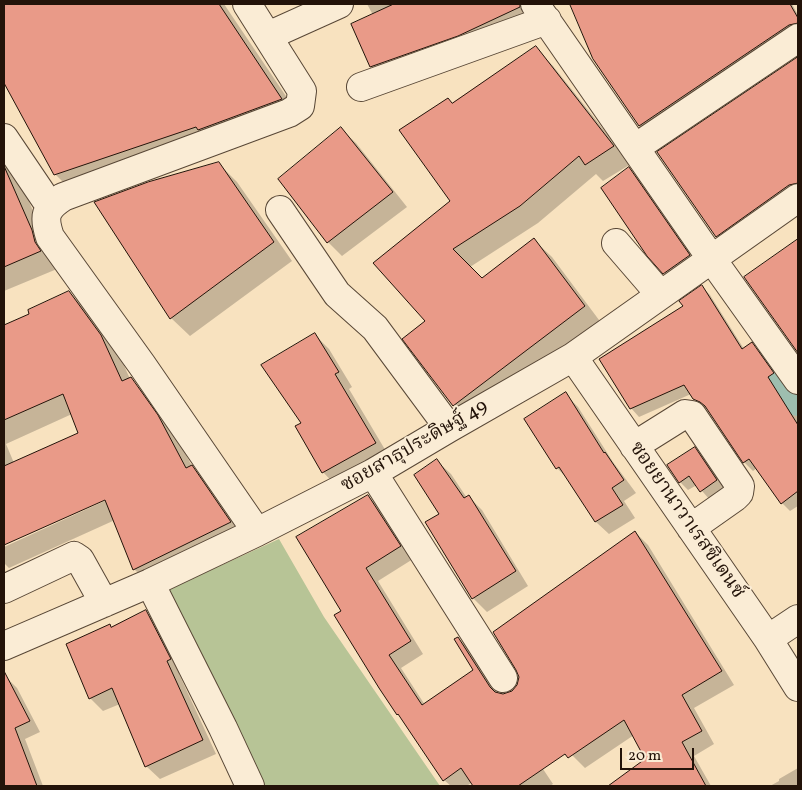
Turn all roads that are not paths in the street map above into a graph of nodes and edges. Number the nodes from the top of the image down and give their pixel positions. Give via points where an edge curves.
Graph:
1 (247, 4) edge
2 (339, 4) edge
3 (541, 12) edge
4 (268, 36) junction
5 (798, 38) edge
6 (361, 87) dead end
7 (4, 138) edge
8 (635, 148) junction
9 (798, 198) edge
10 (50, 206) junction
11 (280, 210) dead end
12 (616, 243) dead end
13 (711, 258) junction
14 (660, 294) junction
15 (573, 357) junction
16 (796, 370) edge
17 (449, 428) junction
18 (634, 446) junction
19 (373, 473) junction
20 (691, 528) junction
21 (257, 532) junction
22 (150, 583) junction
23 (4, 588) edge
24 (104, 603) junction
25 (798, 618) edge
26 (768, 639) junction
27 (4, 646) edge
28 (503, 678) dead end
29 (798, 687) edge
30 (250, 786) edge

1 - 4 street
2 - 4 street
3 - 6 street
3 - 8 street
4 - 10 street via 302,91 300,106 290,113 63,197
5 - 8 street
7 - 10 street
8 - 13 street
9 - 13 street, ซอยสาธุประดิษฐ์ 49
10 - 21 street via 45,221 50,237
11 - 17 street via 337,294 375,328
12 - 14 street
13 - 14 street, ซอยสาธุประดิษฐ์ 49
13 - 16 street
14 - 15 street, ซอยสาธุประดิษฐ์ 49
15 - 17 street, ซอยสาธุประดิษฐ์ 49
15 - 18 street, ซอยยานาวาเรสซิเดนซ์
17 - 19 street, ซอยสาธุประดิษฐ์ 49
18 - 20 street, ซอยยานาวาเรสซิเดนซ์
18 - 20 street via 685,414 692,415 740,486 735,497
19 - 21 street, ซอยสาธุประดิษฐ์ 49
19 - 28 street
20 - 26 street, ซอยยานาวาเรสซิเดนซ์
21 - 22 street, ซอยสาธุประดิษฐ์ 49
22 - 24 street, ซอยสาธุประดิษฐ์ 49
22 - 30 street
23 - 24 street via 74,556 80,560
24 - 27 street, ซอยสาธุประดิษฐ์ 49
25 - 26 street
26 - 29 street, ซอยยานาวาเรสซิเดนซ์

